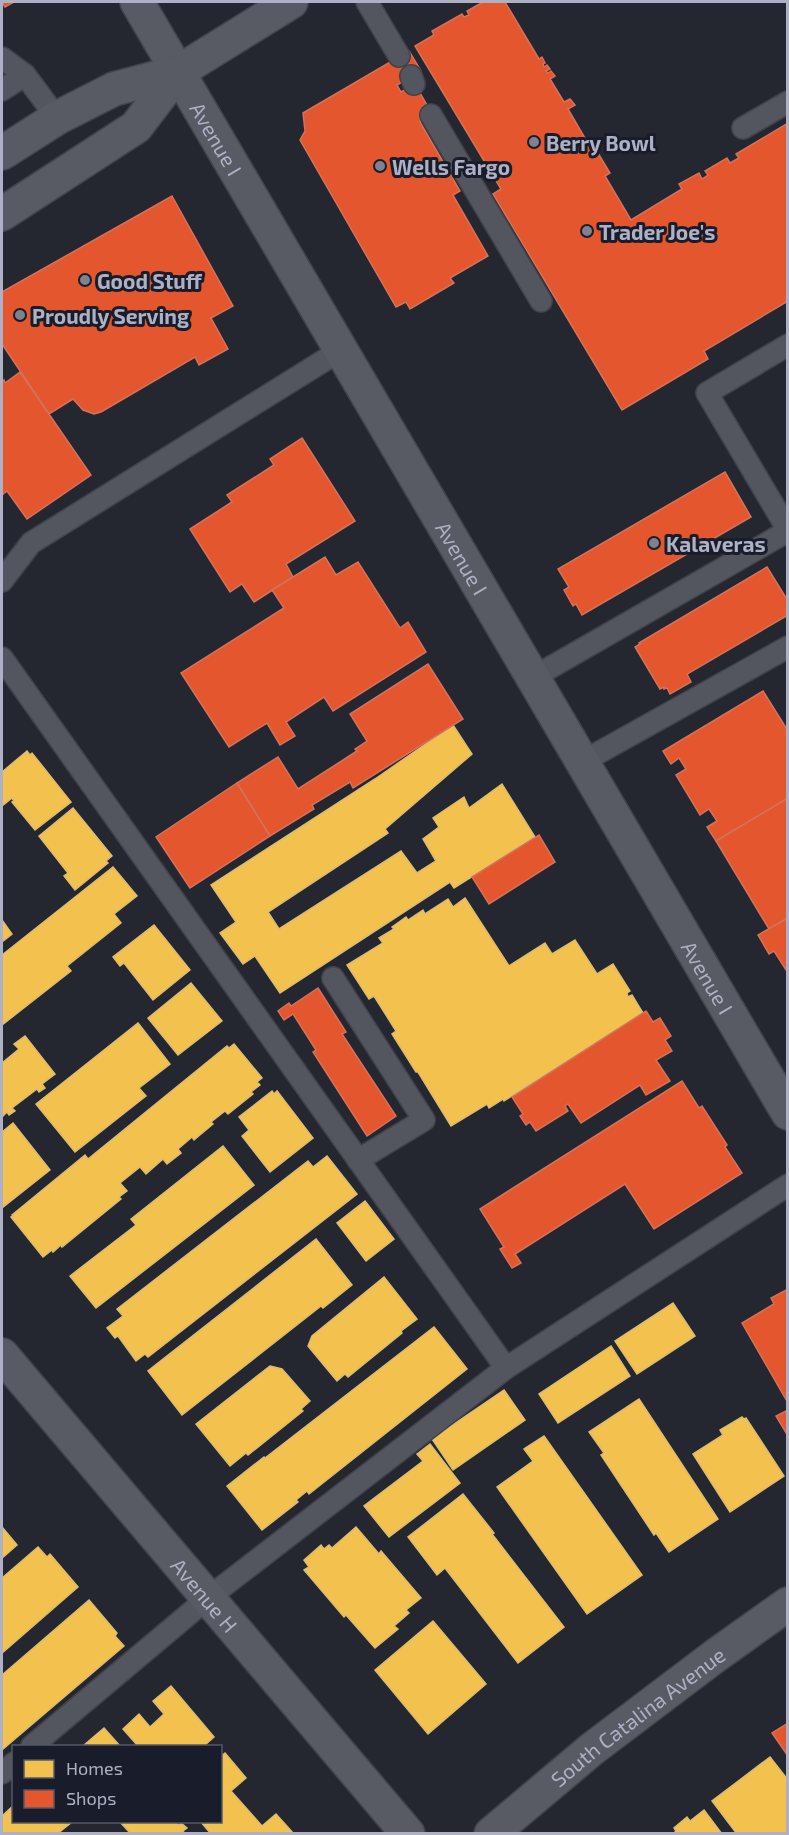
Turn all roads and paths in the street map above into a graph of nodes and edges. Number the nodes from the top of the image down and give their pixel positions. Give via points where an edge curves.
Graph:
1 (137, 2) edge
2 (291, 2) edge
3 (367, 2) edge
4 (399, 56) dead end
5 (2, 58) edge
6 (178, 72) junction
7 (25, 75) junction
8 (2, 90) edge
9 (788, 102) edge
10 (431, 115) dead end
11 (57, 118) junction
12 (742, 128) dead end
13 (2, 153) edge
14 (2, 214) edge
15 (541, 301) dead end
16 (788, 345) edge
17 (341, 350) junction
18 (788, 530) edge
19 (2, 581) edge
20 (788, 647) edge
21 (2, 658) edge
22 (532, 678) junction
23 (582, 762) junction
24 (333, 978) dead end
25 (788, 1113) edge
26 (358, 1160) junction
27 (788, 1185) edge
28 (2, 1355) edge
29 (506, 1368) junction
30 (208, 1598) junction
31 (788, 1604) edge
32 (34, 1745) edge
33 (408, 1833) edge
34 (491, 1833) edge

1 - 6 street, Avenue I
2 - 6 street
3 - 4 lane
5 - 7 lane
6 - 11 street via 114,89
6 - 14 street via 136,128
6 - 17 street, Avenue I
7 - 8 lane
7 - 11 lane
9 - 12 lane
10 - 15 lane
11 - 13 street
16 - 18 lane via 707,393
17 - 19 lane via 31,543
17 - 22 street, Avenue I
18 - 22 lane
20 - 23 lane
21 - 26 lane
22 - 23 street, Avenue I
23 - 25 street, Avenue I
24 - 26 lane via 424,1120
26 - 29 lane
27 - 29 lane
28 - 30 street, Avenue H
29 - 30 lane
30 - 32 lane
30 - 33 street, Avenue H
31 - 34 street, South Catalina Avenue via 592,1749

